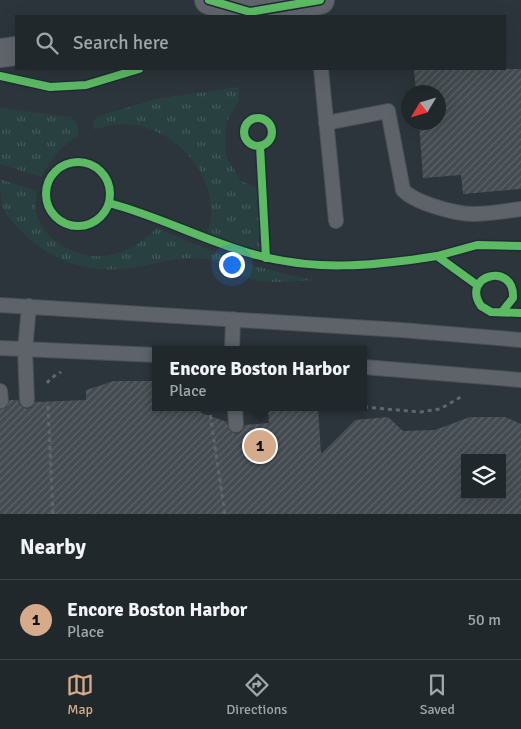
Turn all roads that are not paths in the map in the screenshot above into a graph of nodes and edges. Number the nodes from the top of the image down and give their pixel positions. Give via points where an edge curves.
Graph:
1 (209, 0) edge
2 (314, 6) edge
3 (246, 14) edge
4 (0, 52) edge
5 (15, 52) edge
6 (321, 70) edge
7 (326, 123) junction
8 (521, 209) edge
9 (336, 221) dead end
10 (0, 305) edge
11 (29, 306) junction
12 (233, 319) junction
13 (521, 340) edge
14 (232, 346) edge
15 (0, 348) edge
16 (25, 350) junction
17 (152, 356) edge
18 (367, 368) edge
19 (521, 380) edge
20 (27, 393) road end
21 (235, 411) edge
22 (236, 425) dead end

1 - 3 main road
2 - 3 main road
4 - 5 main road
6 - 7 lane
7 - 8 lane via 388,111 403,190 409,196 455,212 473,214
7 - 9 lane
10 - 11 lane
11 - 12 lane
11 - 16 lane
12 - 13 lane
12 - 14 lane
15 - 16 lane
16 - 17 lane
16 - 20 lane
18 - 19 lane
21 - 22 lane

